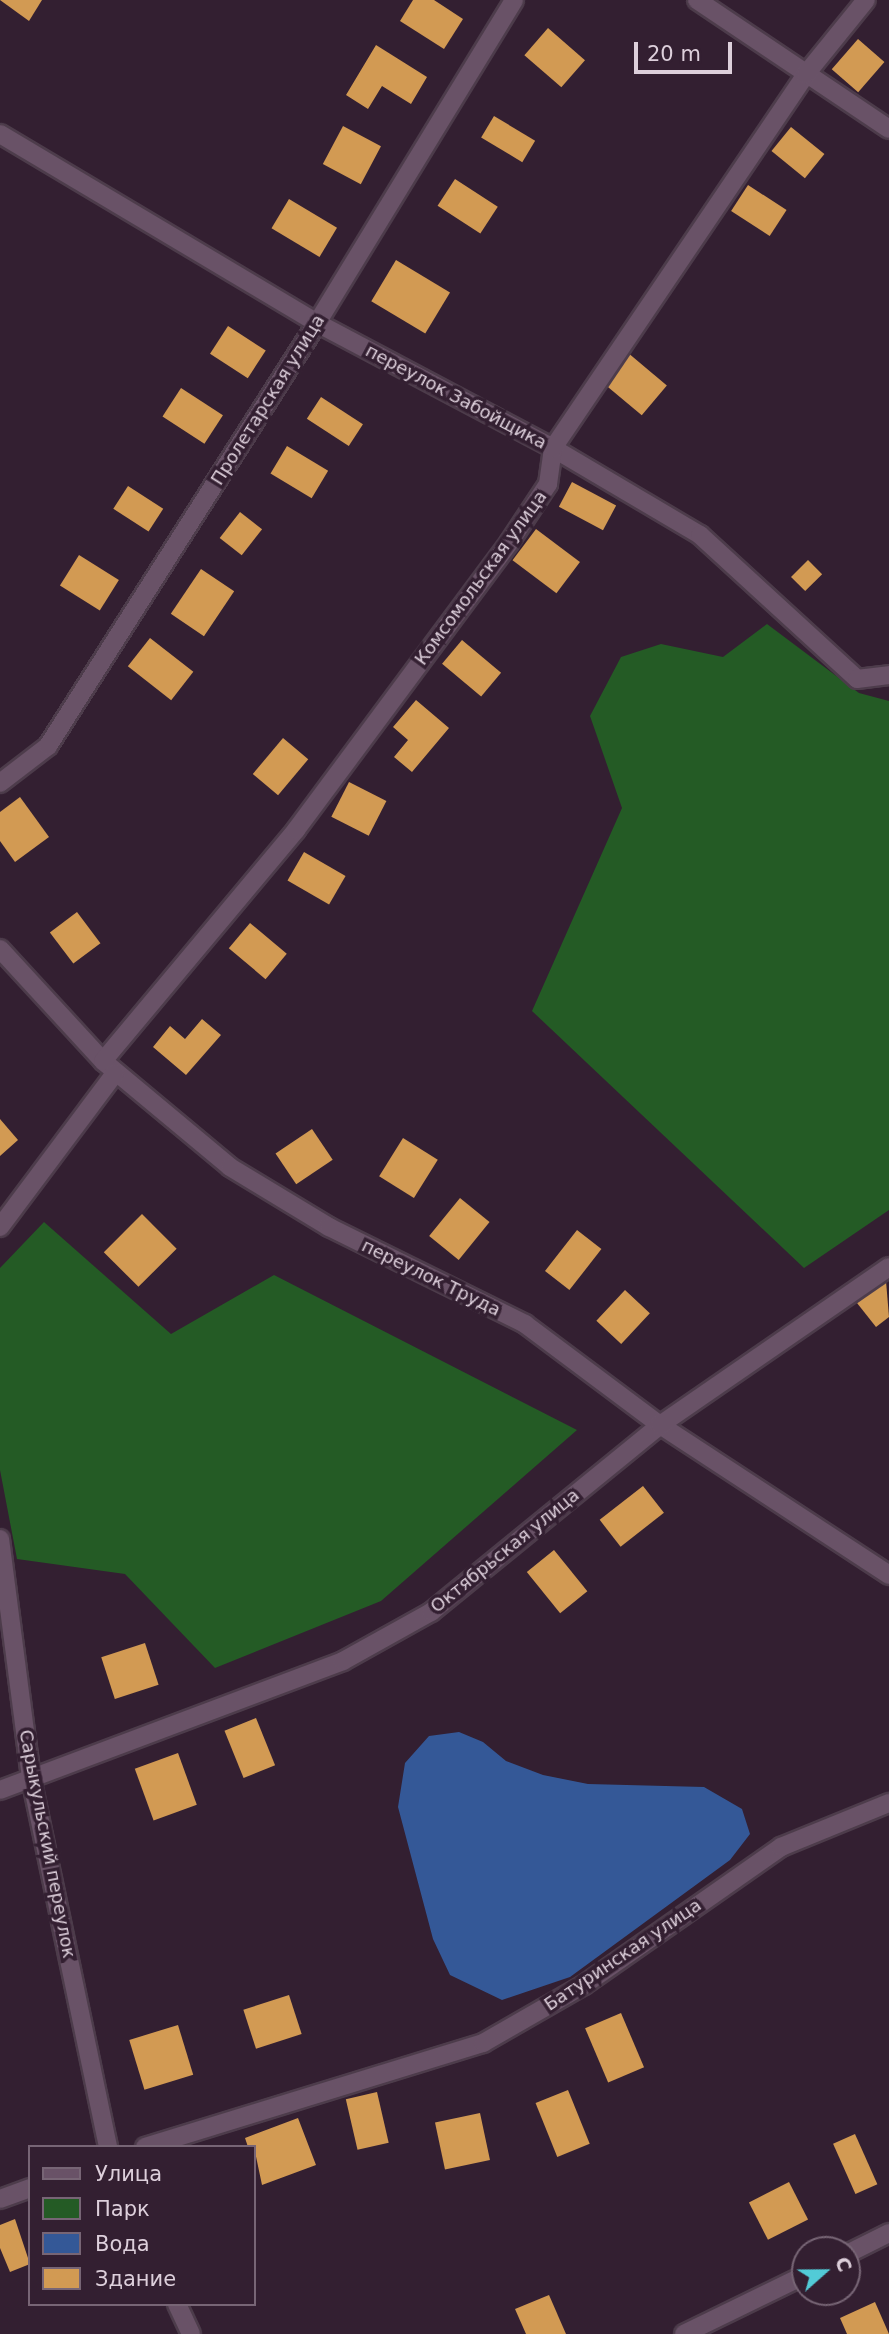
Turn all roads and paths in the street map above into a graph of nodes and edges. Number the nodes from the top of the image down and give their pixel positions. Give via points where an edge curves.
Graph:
1 (514, 0) edge
2 (697, 0) edge
3 (866, 0) edge
4 (806, 74) junction
5 (889, 129) edge
6 (0, 134) edge
7 (317, 323) junction
8 (554, 448) junction
9 (889, 675) edge
10 (0, 783) edge
11 (0, 949) edge
12 (109, 1067) junction
13 (0, 1227) edge
14 (889, 1267) edge
15 (660, 1425) junction
16 (0, 1539) edge
17 (889, 1575) edge
18 (31, 1778) junction
19 (0, 1790) edge
20 (889, 1803) edge
21 (108, 2145) edge
22 (152, 2145) edge
23 (28, 2189) edge
24 (0, 2199) edge
25 (889, 2233) edge
26 (861, 2247) edge
27 (791, 2282) edge
28 (178, 2306) edge
29 (191, 2334) edge
30 (684, 2334) edge

1 - 7 street, Пролетарская улица
2 - 4 street
3 - 4 street, Комсомольская улица
4 - 5 street
4 - 8 street, Комсомольская улица
6 - 7 street, переулок Забойщика
7 - 8 street, переулок Забойщика
7 - 10 street, Пролетарская улица via 48,747
8 - 9 street, переулок Забойщика via 700,535 857,679
8 - 12 street, Комсомольская улица via 548,484 509,543 296,830
11 - 12 street, переулок Труда
12 - 13 street, Комсомольская улица
12 - 15 street, переулок Труда via 230,1167 329,1227 525,1324
14 - 15 street, Октябрьская улица
15 - 17 street, переулок Труда
15 - 18 street, Октябрьская улица via 431,1612 343,1661
16 - 18 street, Сарыкульский переулок
18 - 19 street, Октябрьская улица
18 - 21 street, Сарыкульский переулок
20 - 22 street, Батуринская улица via 781,1847 584,1985 483,2043
23 - 24 street
25 - 26 street
27 - 30 street
28 - 29 street

